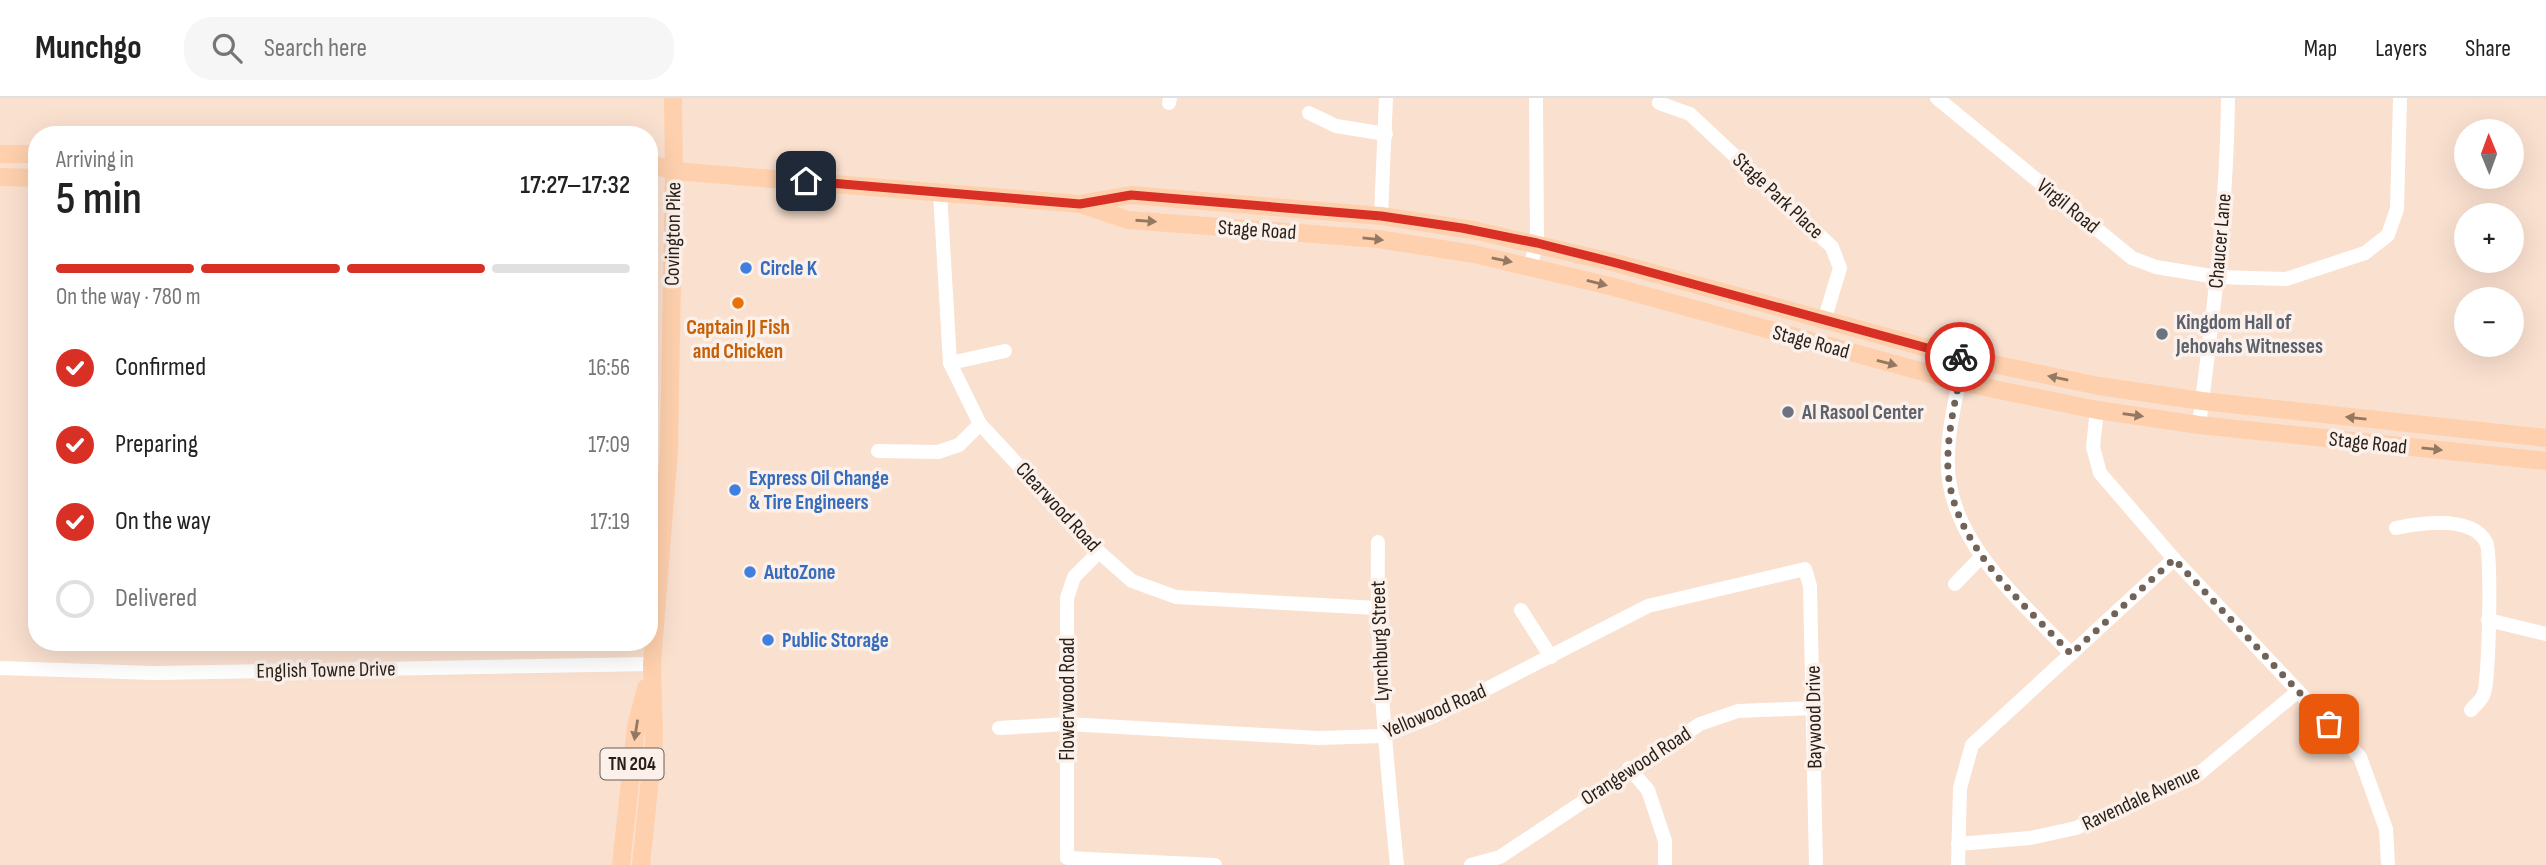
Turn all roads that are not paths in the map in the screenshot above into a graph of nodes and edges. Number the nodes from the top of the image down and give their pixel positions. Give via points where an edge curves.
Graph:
1 (673, 98) edge
2 (1386, 98) edge
3 (1536, 98) edge
4 (1937, 98) edge
5 (2228, 98) edge
6 (2400, 98) edge
7 (1659, 103) dead end
8 (1309, 113) dead end
9 (1386, 134) junction
10 (0, 154) edge
11 (28, 154) edge
12 (658, 166) edge
13 (674, 171) junction
14 (658, 175) edge
15 (0, 177) edge
16 (28, 178) edge
17 (940, 192) junction
18 (1080, 204) junction
19 (1381, 216) junction
20 (1537, 243) junction
21 (1531, 266) junction
22 (2217, 277) junction
23 (1824, 321) junction
24 (1005, 351) dead end
25 (1964, 358) junction
26 (950, 363) junction
27 (1960, 382) junction
28 (2202, 401) junction
29 (2097, 410) junction
30 (980, 424) junction
31 (2199, 425) junction
32 (2546, 438) edge
33 (878, 451) dead end
34 (2546, 461) edge
35 (2396, 528) dead end
36 (1378, 542) dead end
37 (1100, 552) junction
38 (1981, 557) junction
39 (2174, 559) junction
40 (1805, 569) joint
41 (1955, 584) dead end
42 (658, 588) edge
43 (1377, 608) junction
44 (1521, 610) dead end
45 (2488, 620) junction
46 (2546, 634) edge
47 (653, 651) edge
48 (2071, 654) junction
49 (1551, 657) junction
50 (652, 664) junction
51 (0, 668) edge
52 (2297, 692) junction
53 (1814, 708) junction
54 (2471, 710) dead end
55 (1066, 724) junction
56 (999, 728) dead end
57 (1383, 736) junction
58 (1629, 768) junction
59 (1958, 844) junction
60 (1502, 861) edge
61 (621, 865) edge
62 (640, 865) edge
63 (1215, 865) edge
64 (1397, 865) edge
65 (1471, 865) edge
66 (1665, 865) edge
67 (1816, 865) edge
68 (1958, 865) edge
69 (2388, 865) edge

1 - 13 main road, Covington Pike / TN 204
2 - 9 street
3 - 20 street
4 - 22 street, Virgil Road via 2132,258 2155,267
5 - 22 street, Chaucer Lane
6 - 22 street, Virgil Road via 2397,209 2388,235 2365,253 2286,279
7 - 23 street, Stage Park Place via 1690,114 1832,247 1840,268
8 - 9 street via 1336,126
9 - 19 street
10 - 11 main road
12 - 13 main road, Stage Road
13 - 14 main road, Stage Road
13 - 17 main road, Stage Road
13 - 42 main road, Covington Pike / TN 204 via 669,449
15 - 16 main road
17 - 18 main road, Stage Road
17 - 26 street, Clearwood Road
18 - 19 main road, Stage Road via 1131,195
18 -> 21 main road, Stage Road via 1128,220 1378,239
19 - 20 main road, Stage Road
20 - 21 street
20 - 23 main road, Stage Road
21 -> 27 main road, Stage Road
22 - 28 street, Chaucer Lane
23 - 25 main road, Stage Road
24 - 26 street
25 - 27 street
28 -> 25 main road, Stage Road via 2099,386
26 - 30 street, Clearwood Road
27 - 29 main road, Stage Road
27 - 38 street via 1948,454 1951,498
28 - 31 street, Chaucer Lane
32 -> 28 main road, Stage Road
29 -> 31 main road, Stage Road
29 - 39 street via 2093,447 2100,473
30 - 33 street via 959,445 938,452
30 - 37 street, Clearwood Road
31 -> 34 main road, Stage Road
35 - 45 street via 2427,521 2469,527 2487,542
36 - 43 street, Lynchburg Street
37 - 43 street, Clearwood Road via 1132,581 1176,597
37 - 55 street, Flowerwood Road via 1074,577 1067,597
38 - 41 street
38 - 48 street
39 - 48 street
39 - 52 street
40 - 49 street, Yellowood Road via 1648,606
40 - 53 street, Baywood Drive via 1810,586
43 - 57 street, Lynchburg Street
44 - 49 street
45 - 46 street
45 - 54 street via 2484,695
47 - 50 main road, Covington Pike / TN 204
48 - 59 street via 1972,745 1960,788
49 - 57 street, Yellowood Road via 1434,716
50 - 51 street, English Towne Drive via 160,673
50 -> 61 main road, Covington Pike / TN 204 via 636,727
50 - 62 main road, Covington Pike / TN 204 via 653,740
52 - 59 street, Ravendale Avenue via 2195,777 2076,828 2030,838
52 - 69 street via 2360,757 2386,829
53 - 58 street, Orangewood Road via 1738,711 1700,724
53 - 67 street, Baywood Drive
55 - 56 street, Yellowood Road
55 - 57 street, Yellowood Road via 1318,738
55 - 63 street, Flowerwood Road via 1067,858
57 - 64 street, Lynchburg Street
58 - 60 street, Orangewood Road
58 - 66 street via 1648,790 1665,841
59 - 68 street
60 - 65 street, Orangewood Road

